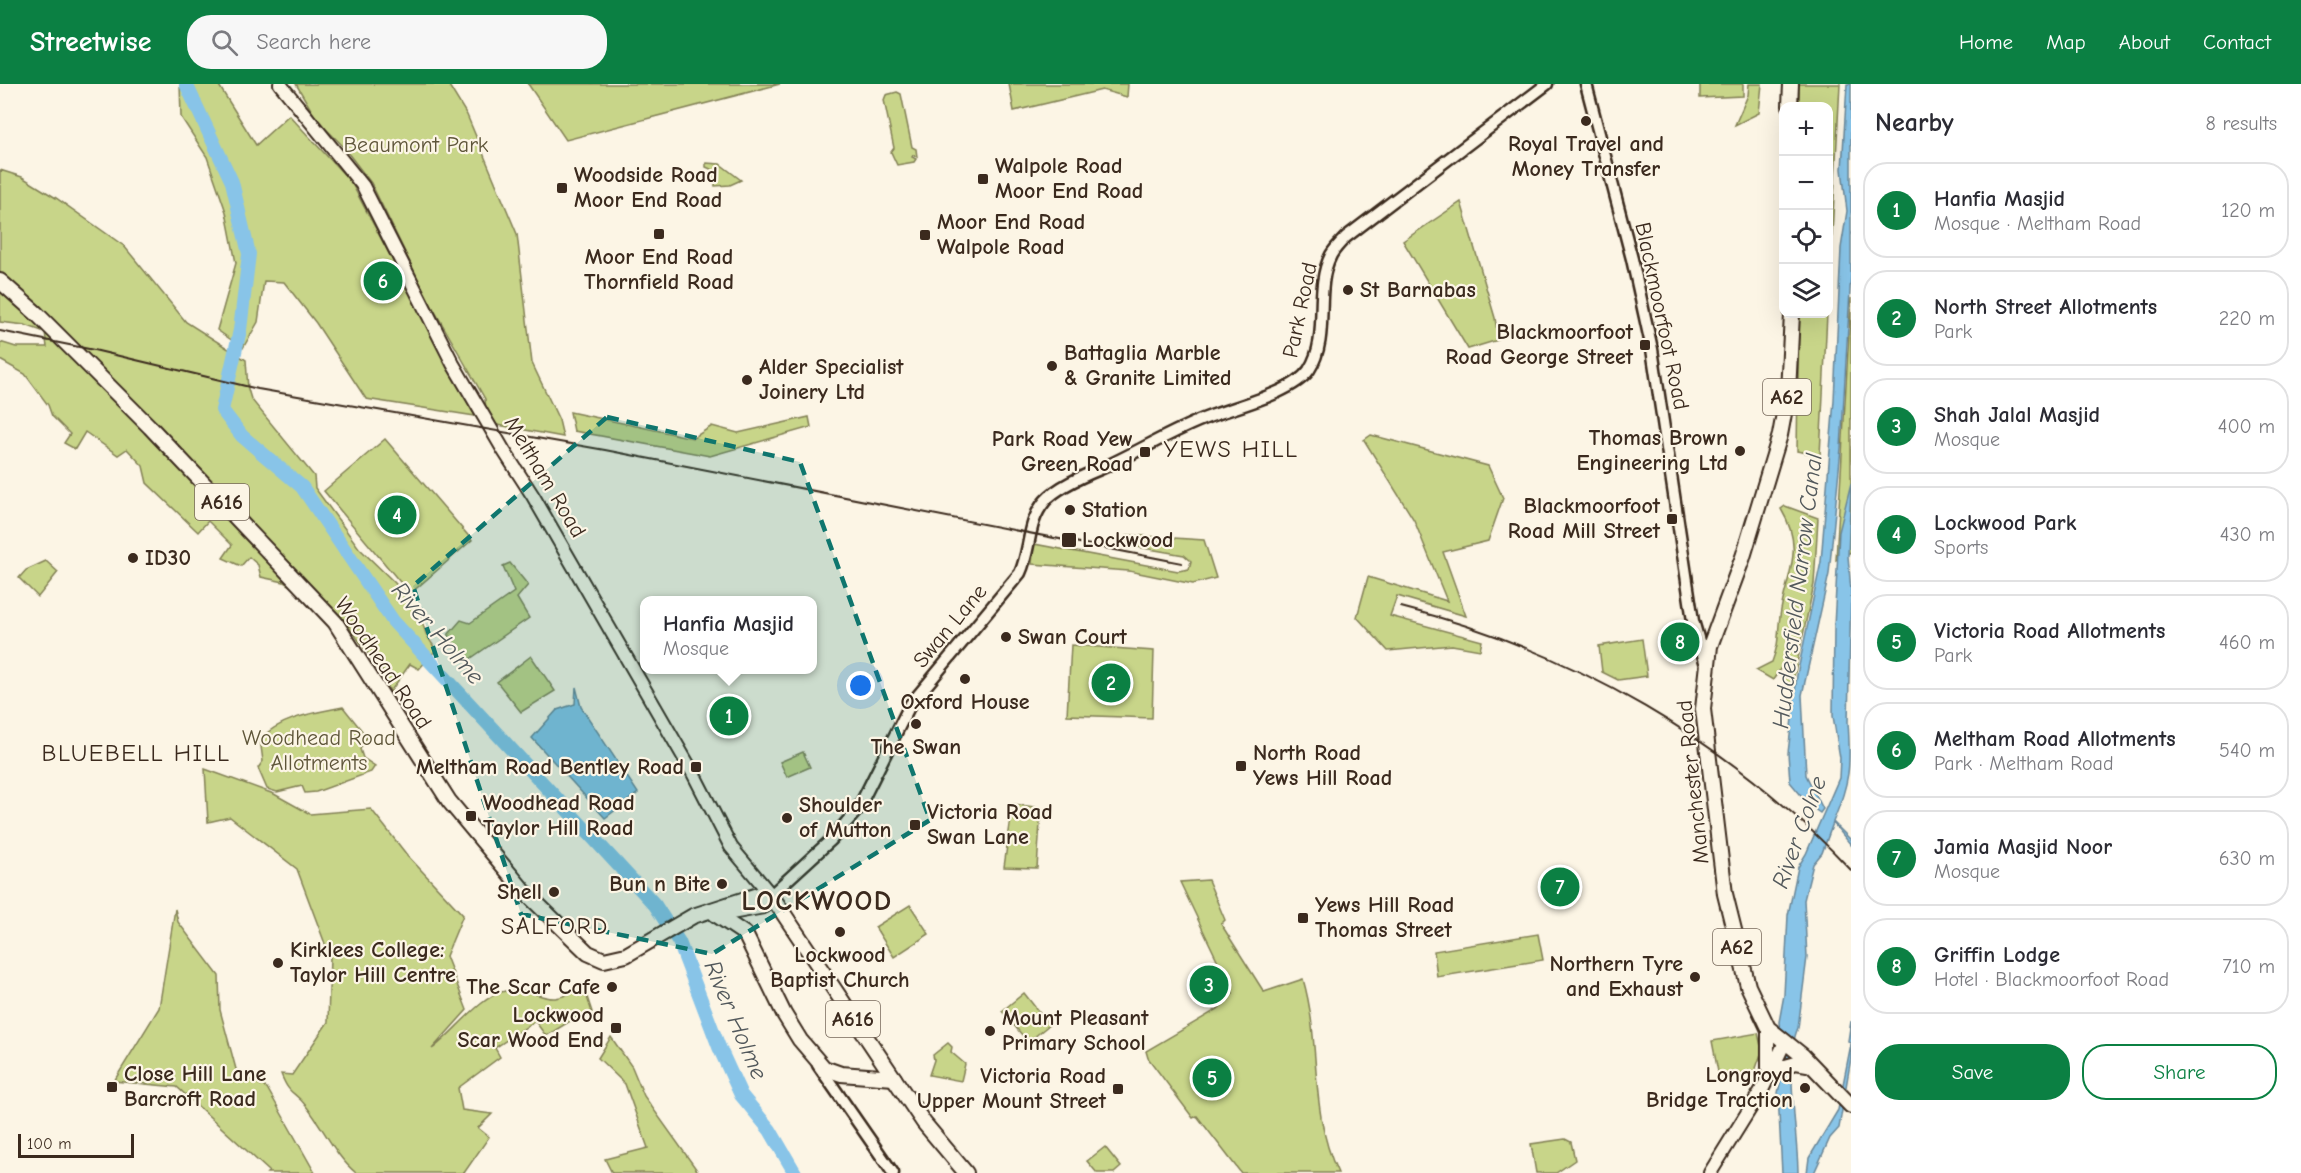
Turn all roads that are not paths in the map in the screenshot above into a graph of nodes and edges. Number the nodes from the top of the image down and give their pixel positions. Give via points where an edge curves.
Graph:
1 (280, 84) edge
2 (1547, 84) edge
3 (1586, 84) edge
4 (1791, 84) edge
5 (1790, 102) edge
6 (0, 281) edge
7 (1792, 318) edge
8 (1090, 473) joint
9 (1693, 621) junction
10 (1717, 626) junction
11 (1706, 665) junction
12 (771, 895) junction
13 (709, 913) junction
14 (1768, 1028) junction
15 (1788, 1049) junction
16 (817, 1059) junction
17 (894, 1078) junction
18 (1766, 1083) junction
19 (1850, 1105) edge
20 (893, 1173) edge
21 (966, 1173) edge
22 (1710, 1173) edge

1 - 12 main road, Meltham Road via 363,186 453,364 534,496 731,846
2 - 8 street, Park Road via 1346,237 1332,254 1324,275 1322,324 1308,370 1281,392 1207,417
3 - 9 street, Blackmoorfoot Road via 1652,349
4 - 5 main road
6 - 13 main road, Woodhead Road / A616 via 159,435 335,622 449,801 524,891 588,953 604,960 626,955 682,921
7 - 10 main road, Manchester Road / A62 via 1788,392 1780,435 1752,530
8 - 12 street, Swan Lane via 1046,499 1031,526 1020,573 910,705 858,809 831,840
9 - 10 street via 1702,627
9 - 11 street, Blackmoorfoot Road
10 - 11 main road, Manchester Road / A62
11 - 14 main road, Manchester Road / A62 via 1703,709 1725,894 1745,977
12 - 13 main road, A616 via 761,894
12 - 17 main road, A616
13 - 16 main road, A616 via 745,934 784,1014
14 - 15 main road, Manchester Road / A62
14 - 18 main road via 1770,1056
15 - 18 main road
15 - 18 main road
15 - 19 main road, Manchester Road / A62 via 1813,1066
16 - 17 main road, A616 via 832,1073
16 - 20 street
17 - 21 main road, A616 via 924,1123
18 - 22 main road

